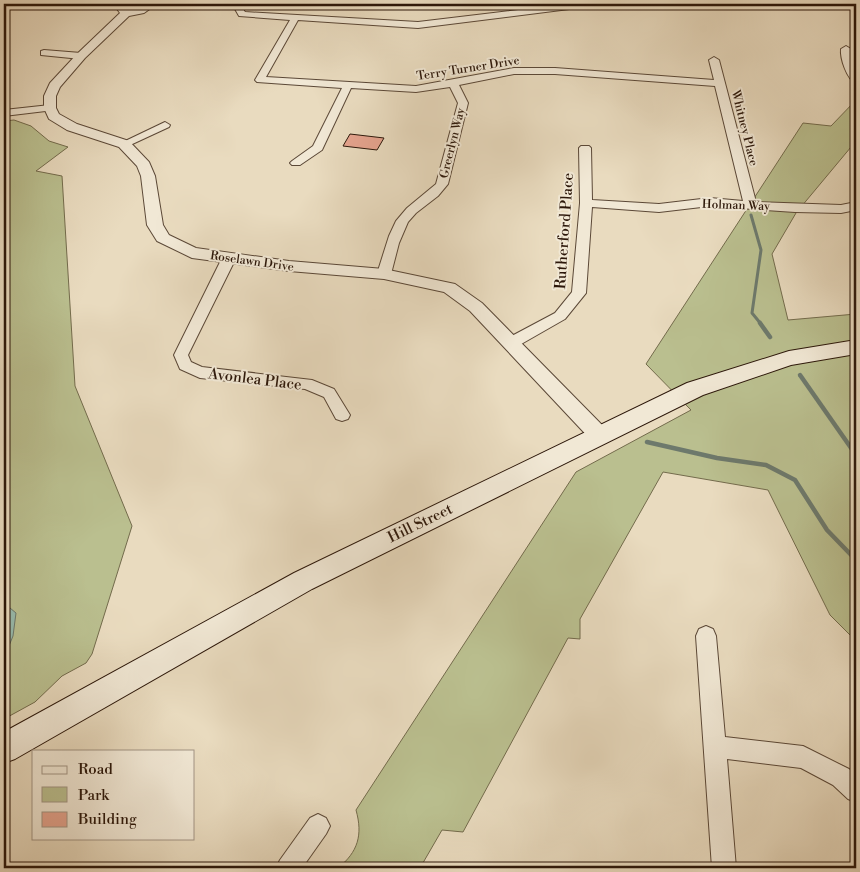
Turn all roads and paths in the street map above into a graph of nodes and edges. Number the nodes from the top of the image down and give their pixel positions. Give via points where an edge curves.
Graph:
1 (84, 4) edge
2 (145, 4) edge
3 (244, 4) edge
4 (584, 4) edge
5 (126, 7) edge
6 (295, 18) junction
7 (846, 49) dead end
8 (44, 53) dead end
9 (81, 56) junction
10 (714, 60) dead end
11 (856, 80) edge
12 (453, 83) junction
13 (720, 83) junction
14 (348, 85) junction
15 (50, 108) junction
16 (4, 113) edge
17 (165, 125) dead end
18 (124, 144) junction
19 (585, 148) dead end
20 (296, 163) dead end
21 (586, 203) junction
22 (750, 203) junction
23 (856, 206) edge
24 (229, 258) junction
25 (384, 274) junction
26 (511, 342) junction
27 (856, 347) edge
28 (342, 415) dead end
29 (600, 436) junction
30 (706, 636) dead end
31 (716, 747) junction
32 (4, 748) edge
33 (856, 791) edge
34 (318, 826) dead end
35 (288, 868) edge
36 (724, 868) edge

1 - 5 street
2 - 5 street via 144,10
3 - 6 street via 239,10 242,14
4 - 6 street via 418,25
5 - 9 street
6 - 14 street, Terry Turner Drive via 260,80
7 - 11 street via 845,55
8 - 9 street
9 - 15 street via 54,86
10 - 13 street, Whitney Place
12 - 13 street, Terry Turner Drive via 514,71 555,71
12 - 14 street, Terry Turner Drive via 416,89
12 - 25 street, Greerlyn Way via 463,103 442,184 435,194 407,214 396,234
13 - 22 street, Whitney Place
14 - 20 street via 318,148
15 - 16 street
15 - 18 street, Roselawn Drive via 54,116 72,127
17 - 18 street
18 - 24 street, Roselawn Drive via 144,165 155,225 163,238 192,252
19 - 21 street, Rutherford Place
21 - 22 street, Holman Way via 659,208 710,202
21 - 26 street, Rutherford Place via 579,293 560,316
22 - 23 street, Holman Way via 804,208
24 - 25 street, Roselawn Drive
24 - 28 street, Avonlea Place via 181,355 185,364 200,372 307,384 329,393
25 - 26 street, Roselawn Drive via 449,288 476,307
26 - 29 street, Roselawn Drive
27 - 29 main road, Hill Street via 789,358 695,389
29 - 32 main road, Hill Street via 303,581
30 - 31 street
31 - 33 street via 804,758 841,778
31 - 36 street
34 - 35 street

